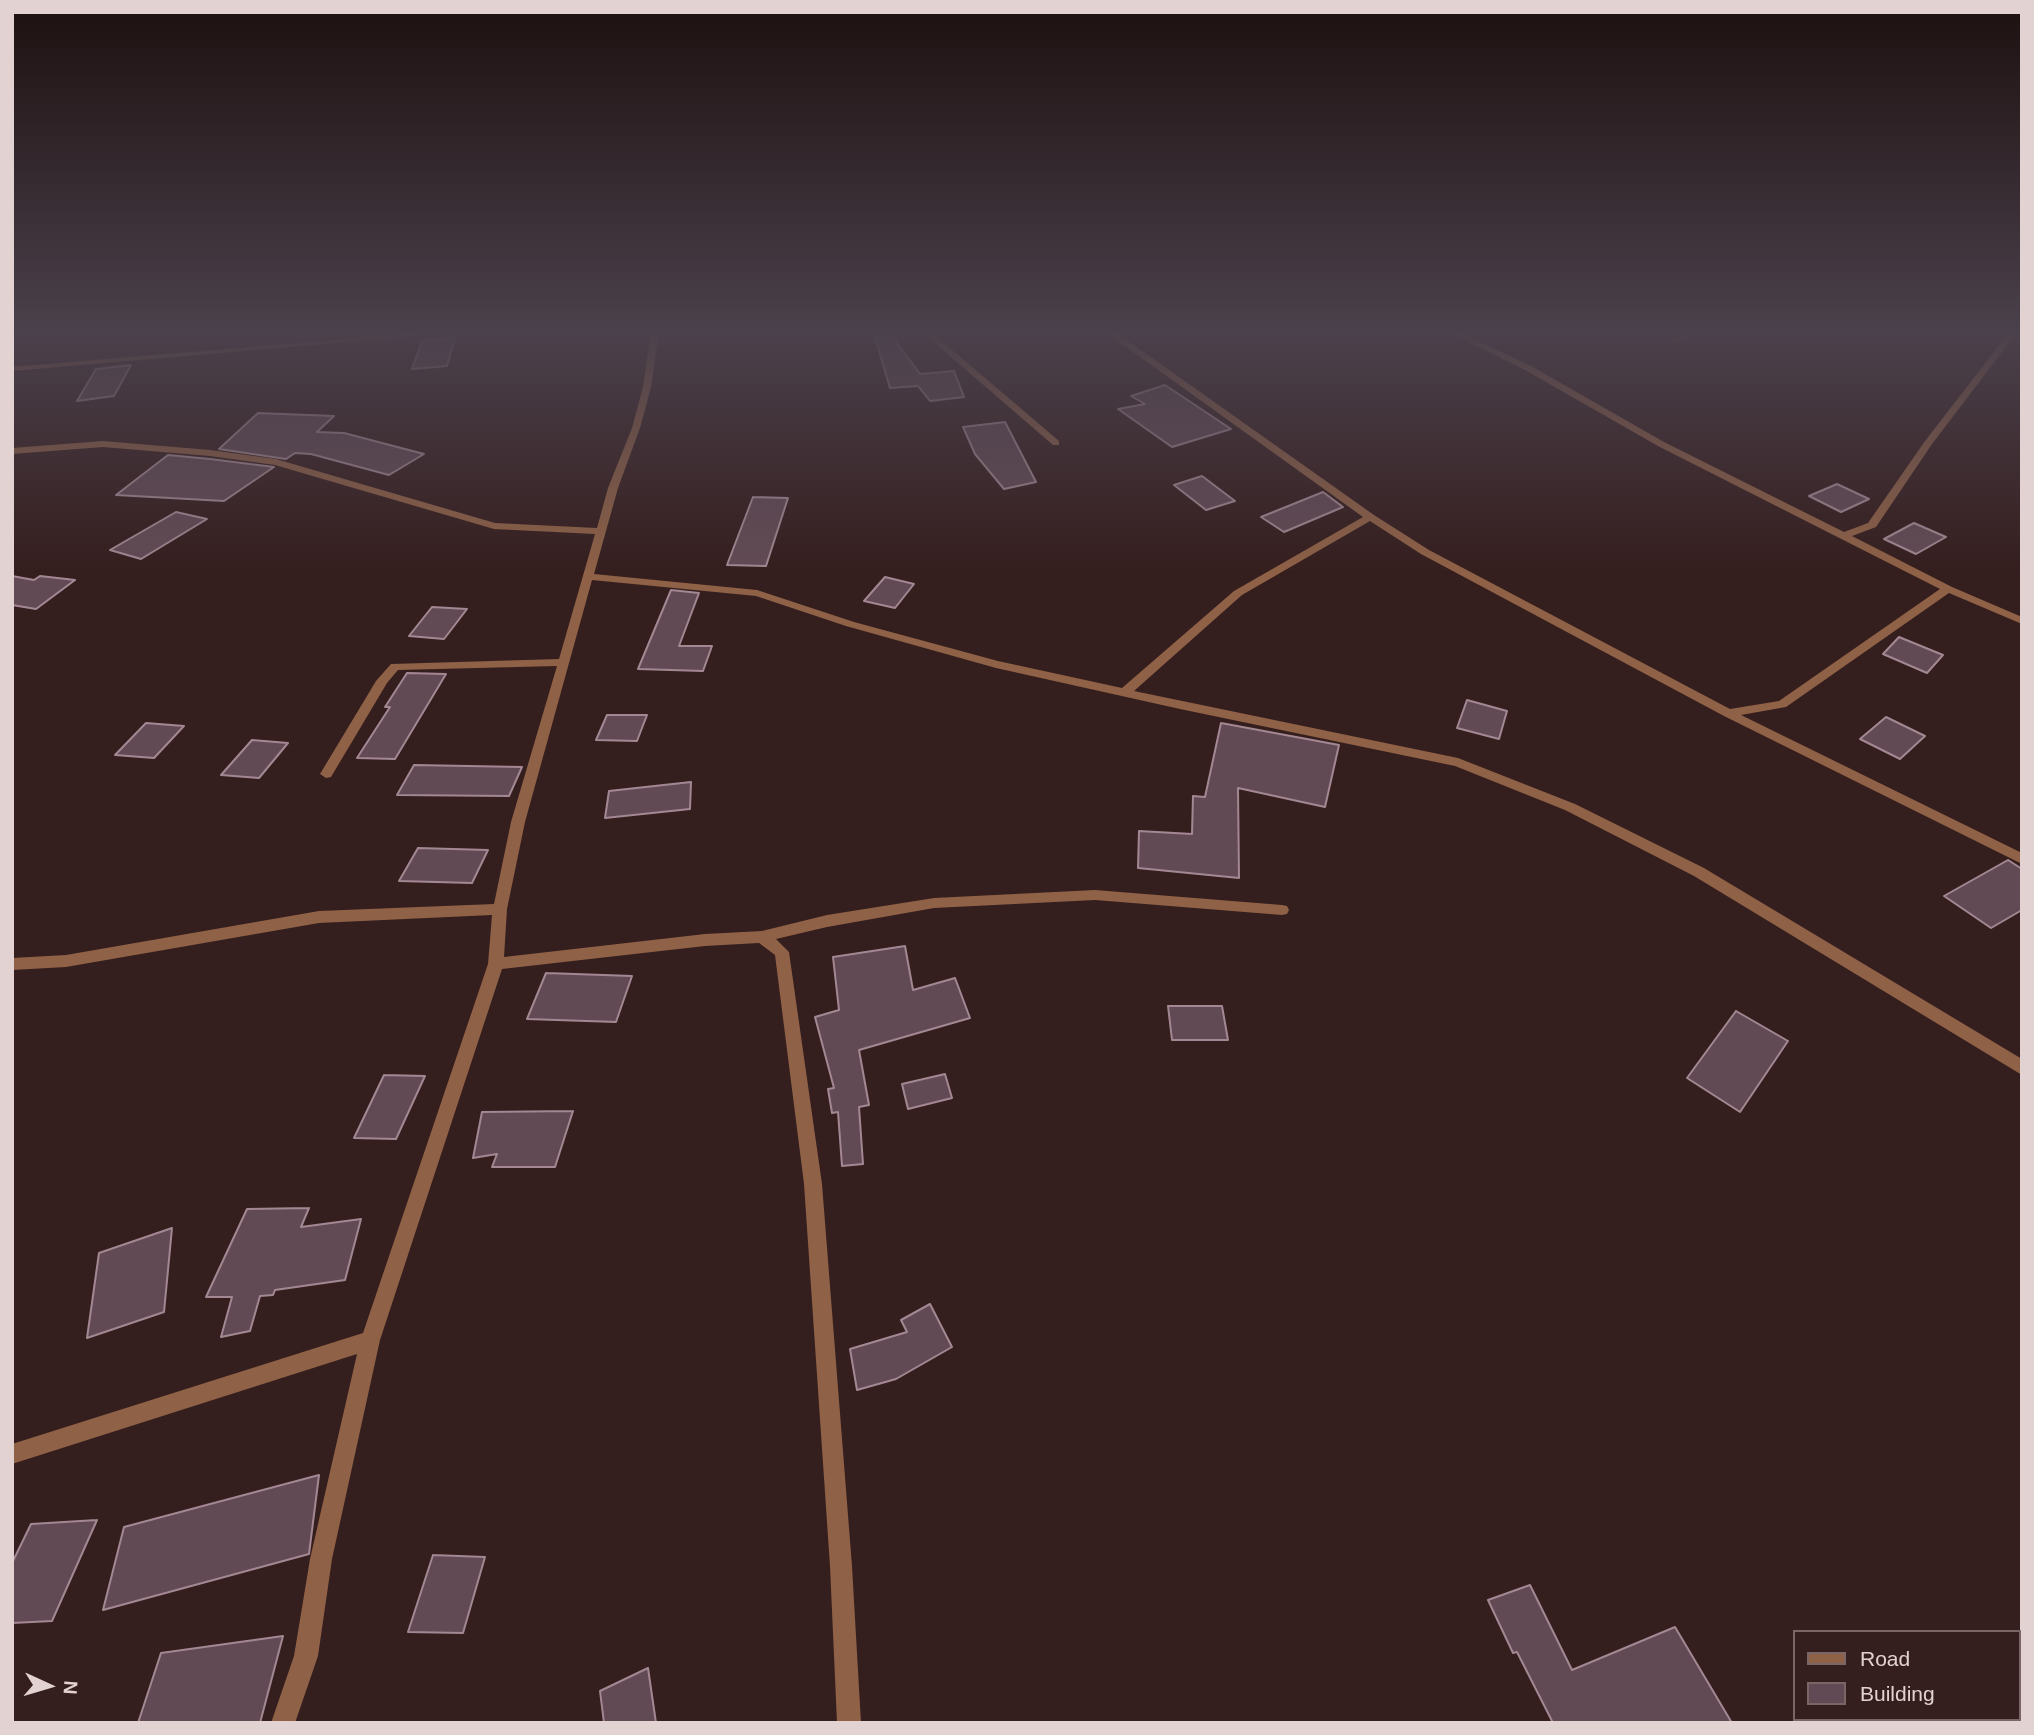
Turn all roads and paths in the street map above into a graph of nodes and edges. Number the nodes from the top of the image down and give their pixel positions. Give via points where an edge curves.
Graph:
1 (640, 412) edge
2 (1020, 412) edge
3 (1222, 412) edge
4 (1605, 412) edge
5 (1952, 412) edge
6 (1056, 443) dead end
7 (12, 452) edge
8 (1370, 517) junction
9 (602, 531) junction
10 (1844, 536) junction
11 (590, 577) junction
12 (1948, 589) junction
13 (2022, 621) edge
14 (562, 662) junction
15 (1124, 693) junction
16 (1728, 713) junction
17 (326, 775) dead end
18 (2022, 859) edge
19 (500, 909) junction
20 (1282, 910) dead end
21 (762, 937) junction
22 (12, 964) edge
23 (496, 964) junction
24 (2022, 1068) edge
25 (370, 1340) junction
26 (12, 1454) edge
27 (283, 1723) edge
28 (849, 1723) edge

1 - 9 street
2 - 6 street
3 - 8 street
4 - 10 street
5 - 10 street via 1872,525
7 - 9 street via 103,444 210,453 276,462 494,526
8 - 15 street via 1238,593
8 - 16 street via 1425,552
9 - 11 street
10 - 12 street
11 - 14 street
11 - 15 street via 757,593 996,664
12 - 13 street
12 - 16 street via 1782,704
14 - 17 street via 395,667
14 - 19 street via 518,822
15 - 24 street via 1458,762 1570,807 1699,872
16 - 18 street
19 - 22 street via 319,917 66,961
19 - 23 street
20 - 21 street via 1095,895 934,903
21 - 23 street
21 - 28 street via 782,952 813,1184
23 - 25 street
25 - 26 street
25 - 27 street via 321,1559 306,1656

